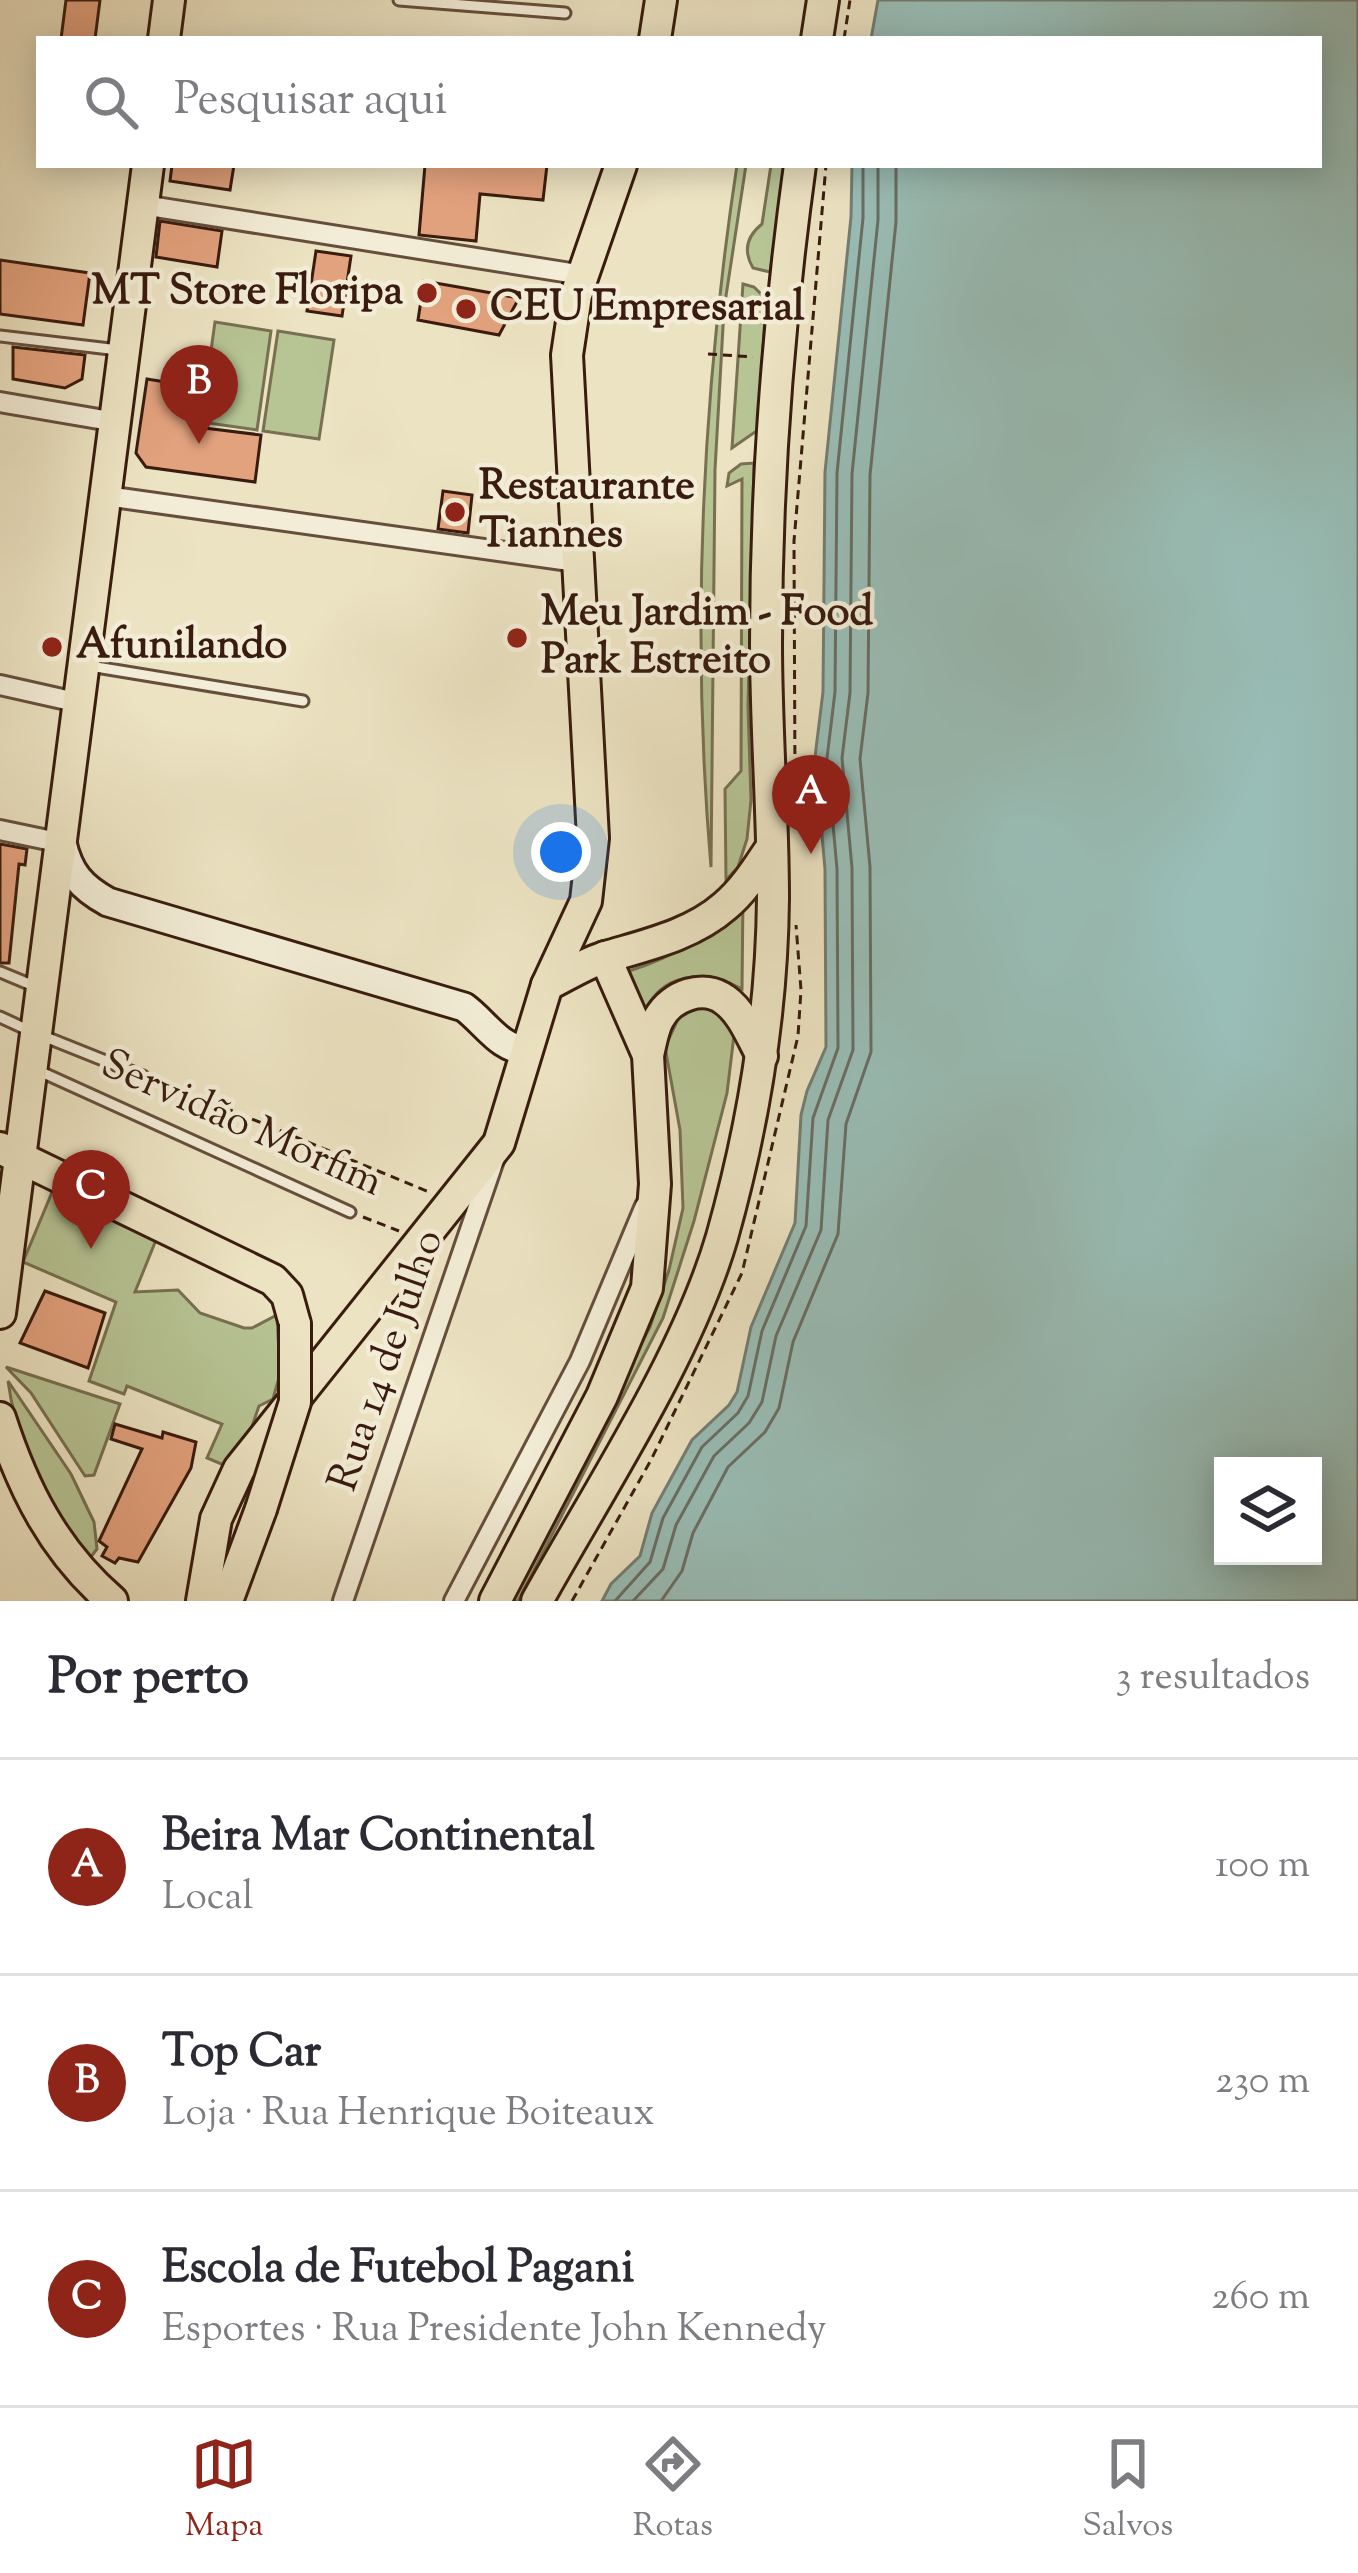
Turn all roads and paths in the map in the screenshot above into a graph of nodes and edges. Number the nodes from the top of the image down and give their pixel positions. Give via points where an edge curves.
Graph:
1 (169, 0) edge
2 (399, 0) edge
3 (661, 0) edge
4 (823, 0) edge
5 (850, 0) edge
6 (565, 13) dead end
7 (164, 36) edge
8 (655, 36) edge
9 (817, 36) edge
10 (844, 36) edge
11 (148, 168) edge
12 (620, 168) edge
13 (800, 168) edge
14 (143, 205) junction
15 (583, 275) junction
16 (0, 336) edge
17 (124, 361) junction
18 (0, 402) edge
19 (116, 422) junction
20 (106, 496) junction
21 (577, 562) junction
22 (85, 665) junction
23 (0, 685) edge
24 (303, 701) dead end
25 (80, 704) junction
26 (0, 830) edge
27 (62, 843) junction
28 (771, 848) junction
29 (605, 957) junction
30 (0, 972) edge
31 (547, 985) junction
32 (44, 990) junction
33 (0, 1017) edge
34 (38, 1034) junction
35 (527, 1050) junction
36 (648, 1054) junction
37 (762, 1056) junction
38 (143, 1076) joint
39 (32, 1084) junction
40 (499, 1144) junction
41 (9, 1147) edge
42 (655, 1184) junction
43 (418, 1187) dead end
44 (350, 1212) joint
45 (423, 1240) junction
46 (0, 1247) edge
47 (0, 1313) edge
48 (0, 1418) edge
49 (477, 1558) junction
50 (499, 1594) edge
51 (112, 1601) edge
52 (202, 1601) edge
53 (227, 1601) edge
54 (343, 1601) edge
55 (454, 1601) edge
56 (537, 1601) edge

1 - 7 main road
2 - 6 lane
3 - 8 main road
4 - 9 main road
5 - 10 path
11 - 14 main road
12 - 15 main road
13 - 28 main road via 771,437
14 - 15 street
14 - 17 main road
15 - 21 main road via 566,389
16 - 17 lane via 110,349
17 - 19 main road
18 - 19 street
19 - 20 main road
20 - 21 street
20 - 22 main road
21 - 31 main road via 592,862 586,901
22 - 24 lane
22 - 25 main road
23 - 25 street
25 - 27 main road
26 - 27 street
27 - 32 main road
27 - 35 street via 73,874 108,902 464,1007 506,1046
28 - 29 main road via 720,910 673,938
28 - 37 main road
29 - 31 main road
29 - 36 main road
30 - 32 lane
31 - 35 main road
32 - 34 main road
33 - 34 lane
34 - 38 lane
34 - 39 main road
35 - 40 main road
36 - 37 main road via 659,1017 694,992 724,998
36 - 42 main road
37 - 56 main road via 721,1241 688,1321
38 - 43 path
39 - 41 main road
39 - 44 lane, Servidão Morfim
40 - 45 main road
40 - 54 street, Rua 14 de Julho
41 - 46 main road
41 - 47 main road
41 - 53 main road, bridge via 273,1280 287,1295 296,1324 295,1402
42 - 49 street via 580,1360
42 - 50 main road via 646,1288 630,1334
44 - 45 path, Servidão Morfim
45 - 52 main road via 238,1469 216,1519
48 - 51 main road via 46,1528
49 - 50 street
49 - 55 street

